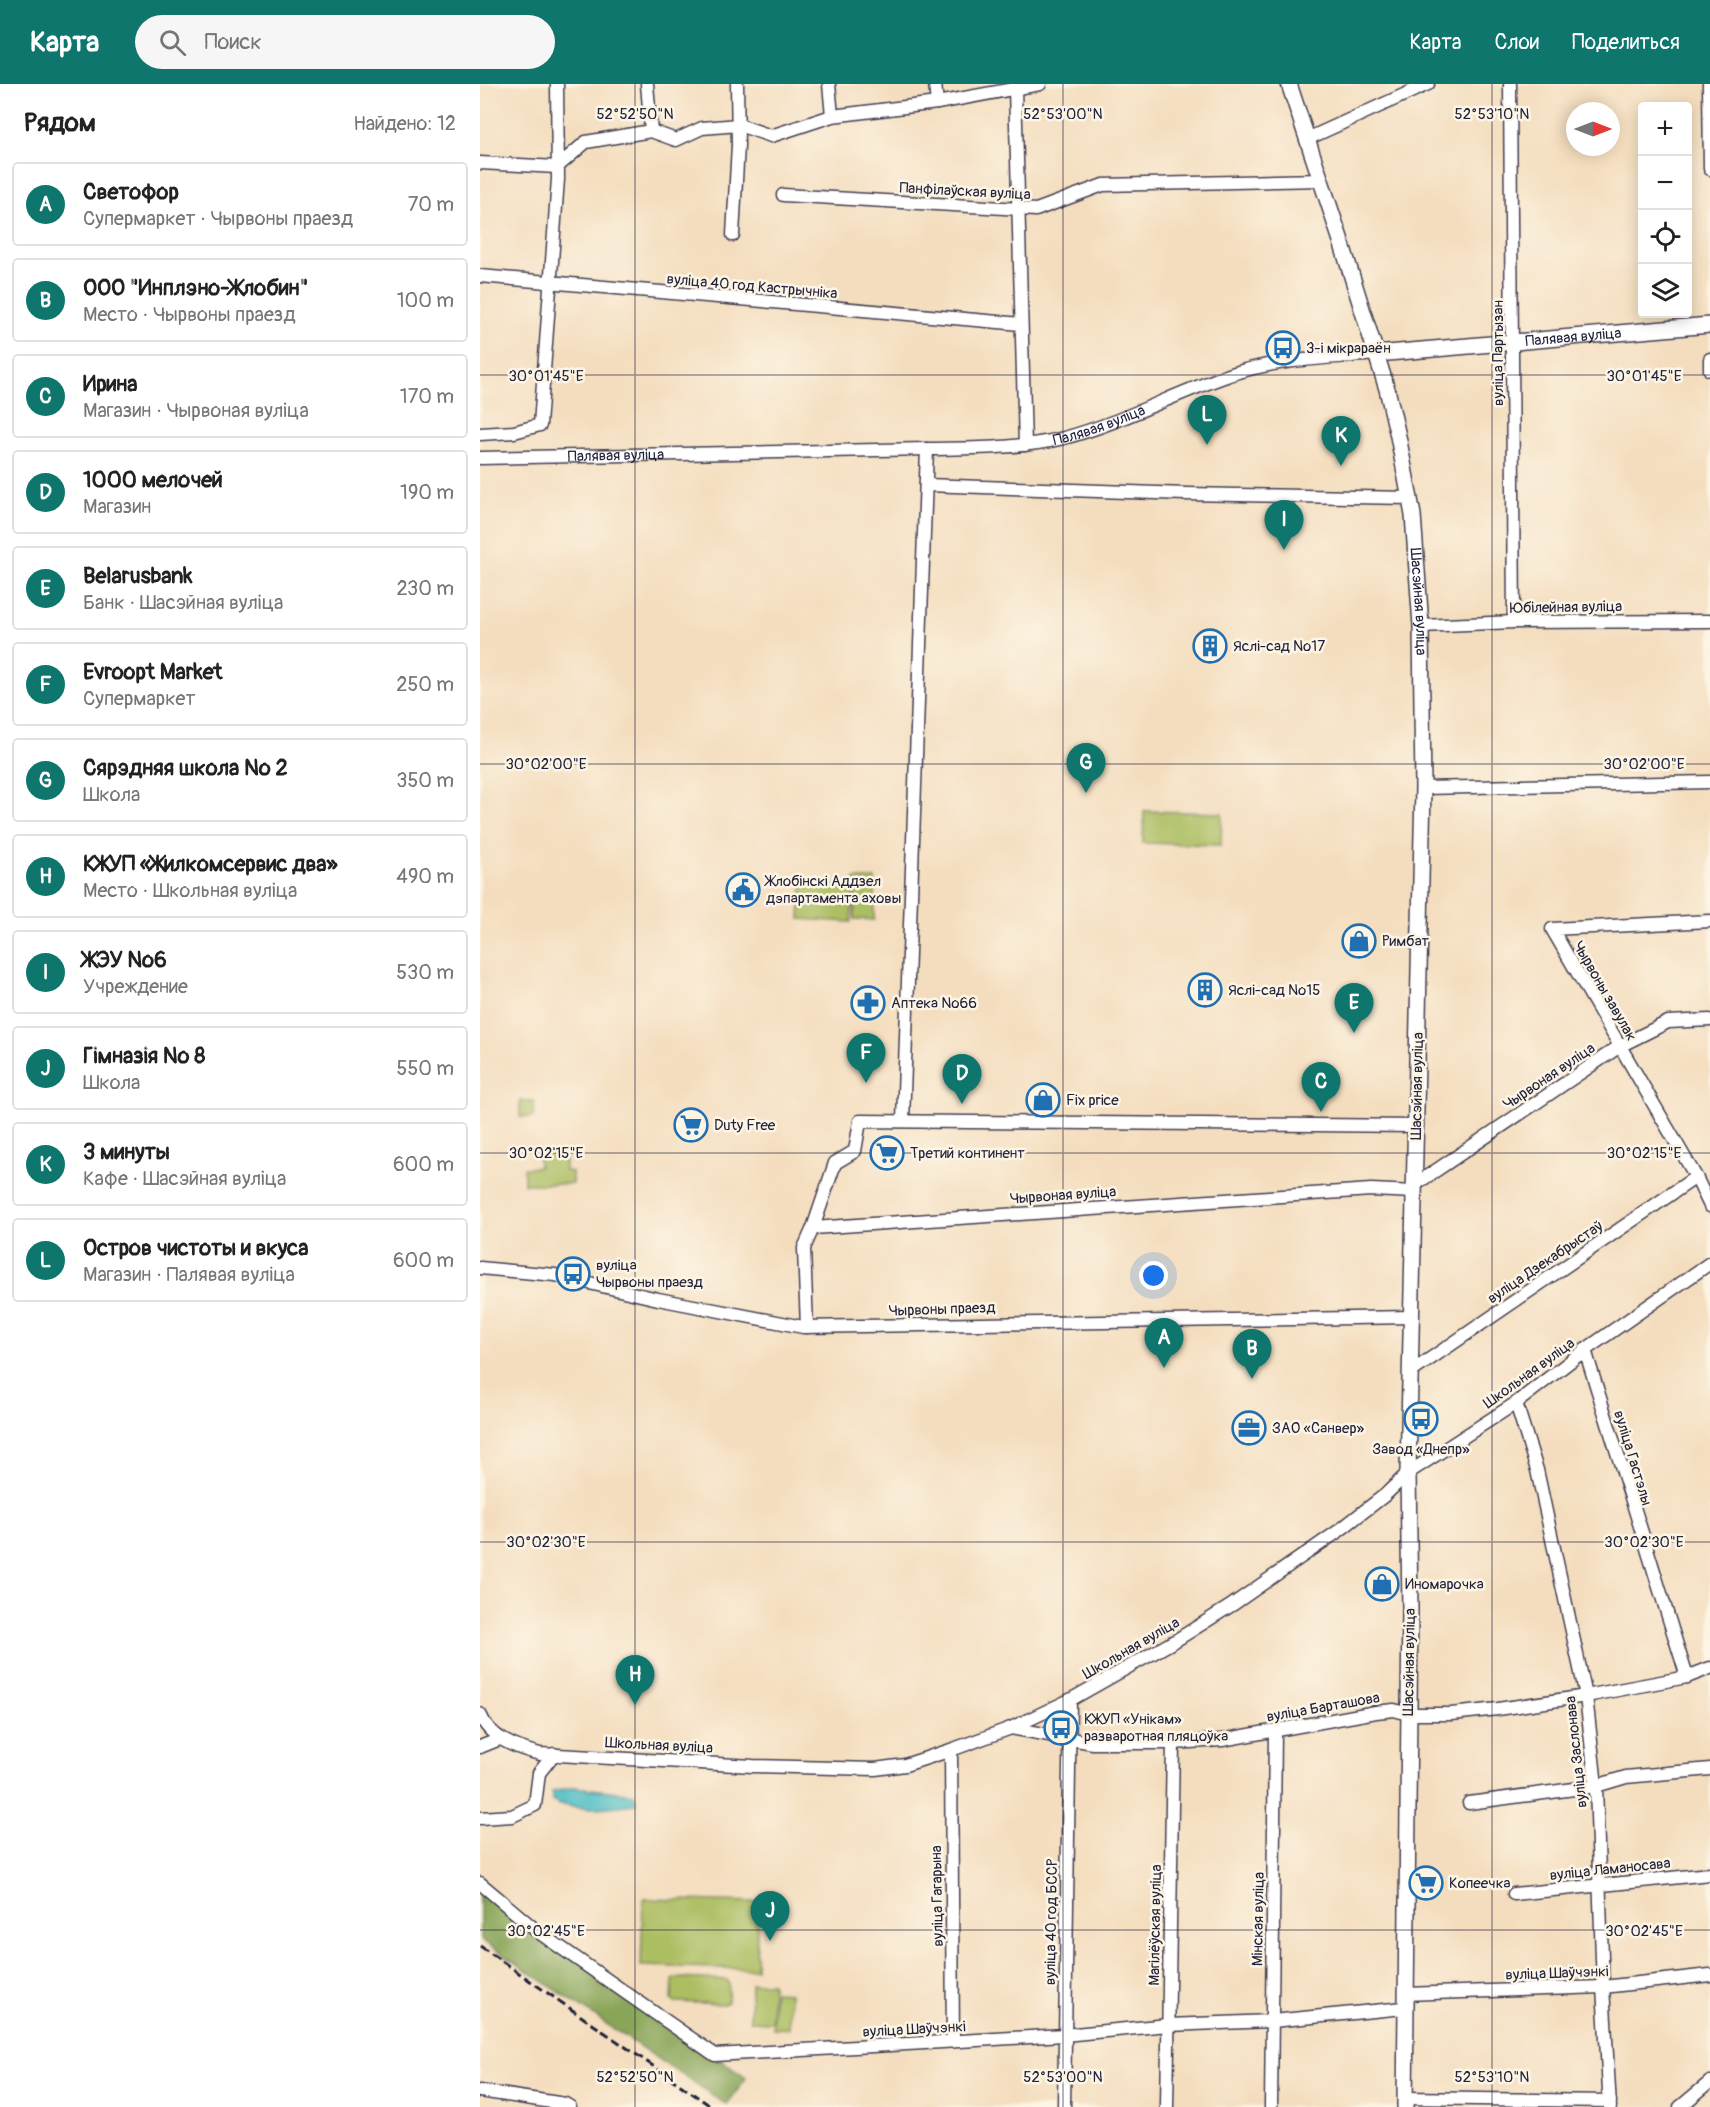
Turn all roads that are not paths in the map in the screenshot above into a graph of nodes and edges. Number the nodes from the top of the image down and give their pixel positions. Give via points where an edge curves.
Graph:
1 (557, 84) edge
2 (647, 84) edge
3 (737, 84) edge
4 (829, 84) edge
5 (935, 84) edge
6 (1040, 84) edge
7 (1289, 84) edge
8 (1428, 84) edge
9 (1510, 84) edge
10 (1709, 84) edge
11 (1020, 86) edge
12 (937, 103) junction
13 (832, 116) junction
14 (739, 125) junction
15 (651, 131) junction
16 (1307, 139) junction
17 (480, 163) edge
18 (557, 167) junction
19 (1710, 169) edge
20 (1322, 180) junction
21 (783, 195) dead end
22 (1020, 210) junction
23 (733, 235) dead end
24 (480, 276) edge
25 (550, 284) junction
26 (1021, 324) junction
27 (1710, 325) edge
28 (1513, 343) junction
29 (1376, 354) junction
30 (1710, 359) edge
31 (1710, 370) edge
32 (480, 435) edge
33 (1026, 445) junction
34 (927, 449) junction
35 (480, 458) edge
36 (926, 485) junction
37 (1410, 498) junction
38 (1710, 621) edge
39 (1514, 622) junction
40 (1421, 626) junction
41 (1710, 782) edge
42 (1423, 788) junction
43 (1710, 921) edge
44 (1710, 1020) edge
45 (1620, 1046) junction
46 (903, 1121) junction
47 (1416, 1126) junction
48 (1696, 1177) junction
49 (1416, 1188) junction
50 (1710, 1206) edge
51 (813, 1228) junction
52 (1710, 1263) edge
53 (480, 1268) edge
54 (1412, 1317) junction
55 (807, 1327) junction
56 (1585, 1350) junction
57 (1411, 1371) junction
58 (1516, 1403) junction
59 (1408, 1473) junction
60 (1710, 1668) edge
61 (1687, 1677) junction
62 (1586, 1696) junction
63 (1070, 1700) junction
64 (480, 1714) edge
65 (1408, 1714) junction
66 (1011, 1728) junction
67 (1275, 1731) junction
68 (1069, 1738) junction
69 (500, 1739) junction
70 (1173, 1743) junction
71 (480, 1747) edge
72 (951, 1750) junction
73 (554, 1754) junction
74 (1710, 1769) edge
75 (1596, 1786) junction
76 (1469, 1803) dead end
77 (480, 1818) edge
78 (1710, 1874) edge
79 (480, 1883) edge
80 (1601, 1884) junction
81 (1514, 1894) dead end
82 (1710, 1975) edge
83 (1604, 1988) junction
84 (1405, 2001) junction
85 (1272, 2021) junction
86 (1168, 2025) junction
87 (1064, 2035) junction
88 (953, 2041) junction
89 (1710, 2082) edge
90 (480, 2091) edge
91 (1405, 2103) edge
92 (1610, 2104) edge
93 (570, 2107) edge
94 (1064, 2107) edge
95 (1167, 2107) edge
96 (1270, 2107) edge
97 (1680, 2107) edge

1 - 18 street
2 - 15 street
3 - 14 street
4 - 13 street
5 - 12 street
6 - 11 street
7 - 16 main road, Шасэйная вуліца
8 - 16 street
9 - 28 street, вуліца Партызан
10 - 19 street
11 - 12 street
11 - 22 street
12 - 13 street
13 - 14 street via 771,136
14 - 15 street via 702,128 676,140
14 - 23 street
15 - 18 street via 586,141
16 - 20 main road, Шасэйная вуліца
17 - 18 street
18 - 25 street
20 - 22 street, Панфілаўская вуліца via 1103,185 1036,210
20 - 29 main road, Шасэйная вуліца
21 - 22 street, Панфілаўская вуліца
22 - 26 street
24 - 25 street, вуліца 40 год Кастрычніка
25 - 26 street, вуліца 40 год Кастрычніка
25 - 32 street via 540,425
26 - 33 street
27 - 28 main road, Палявая вуліца
28 - 29 main road, Палявая вуліца
28 - 39 street, вуліца Партызан
29 - 33 street, Палявая вуліца via 1305,360 1236,373 1123,420
29 - 37 main road, Шасэйная вуліца
30 - 31 street
33 - 34 street, Палявая вуліца
34 - 35 street, Палявая вуліца
34 - 36 street
36 - 37 street
36 - 46 street
37 - 40 main road, Шасэйная вуліца
38 - 39 street, Юбілейная вуліца
39 - 40 street, Юбілейная вуліца
40 - 42 main road, Шасэйная вуліца
41 - 42 street
42 - 47 main road, Шасэйная вуліца
43 - 45 street, Чырвоны завулак via 1552,929
44 - 45 street, Чырвоная вуліца via 1668,1022
45 - 48 street, Чырвоны завулак
45 - 49 street, Чырвоная вуліца
46 - 47 street
46 - 51 street via 860,1121 855,1151 835,1163
47 - 49 main road, Шасэйная вуліца
48 - 50 street, Чырвоны завулак
48 - 57 street, вуліца Дзекабрыстаў
49 - 51 street, Чырвоная вуліца
49 - 54 main road, Шасэйная вуліца
51 - 55 street via 804,1248
52 - 56 street, Школьная вуліца
53 - 55 street, Чырвоны праезд via 555,1275
54 - 55 street, Чырвоны праезд
54 - 57 main road, Шасэйная вуліца
56 - 58 street, Школьная вуліца
56 - 61 street, вуліца Гастэлы
57 - 59 main road, Шасэйная вуліца
58 - 59 street, Школьная вуліца
58 - 62 street, вуліца Заслонава via 1537,1470
59 - 63 street, Школьная вуліца via 1340,1530 1232,1605
59 - 65 main road, Шасэйная вуліца
60 - 61 street, вуліца Барташова
61 - 62 street, вуліца Барташова
62 - 65 street, вуліца Барташова via 1451,1714
62 - 75 street, вуліца Заслонава
63 - 66 street, Школьная вуліца
63 - 68 street, вуліца 40 год БССР
64 - 69 street, Школьная вуліца via 484,1724
65 - 67 street, вуліца Барташова via 1394,1710 1376,1712
65 - 84 main road, Шасэйная вуліца
66 - 68 street, вуліца Барташова
66 - 72 street, Школьная вуліца
67 - 70 street, вуліца Барташова
67 - 85 street, Мінская вуліца
68 - 70 street, вуліца Барташова via 1093,1743
68 - 87 street, вуліца 40 год БССР
69 - 71 street
69 - 73 street, Школьная вуліца via 523,1750
70 - 86 street, Магілёўская вуліца
72 - 73 street, Школьная вуліца via 905,1765 875,1769
72 - 88 street, вуліца Гагарына
73 - 77 street via 539,1773 535,1805 512,1816
74 - 75 street via 1626,1777
75 - 76 street
75 - 80 street, вуліца Заслонава
78 - 80 street, вуліца Ламаносава
79 - 88 street, вуліца Шаўчэнкі via 537,1931 715,2055
80 - 81 street, вуліца Ламаносава
80 - 83 street, вуліца Заслонава
82 - 83 street, вуліца Шаўчэнкі
83 - 84 street, вуліца Шаўчэнкі
83 - 92 street, вуліца Заслонава
84 - 85 street, вуліца Шаўчэнкі
84 - 91 main road, Шасэйная вуліца
85 - 86 street, вуліца Шаўчэнкі
85 - 96 street, Мінская вуліца
86 - 87 street, вуліца Шаўчэнкі
86 - 95 street, Магілёўская вуліца
87 - 88 street, вуліца Шаўчэнкі
87 - 94 street, вуліца 40 год БССР
89 - 97 street
90 - 93 street
91 - 92 street

